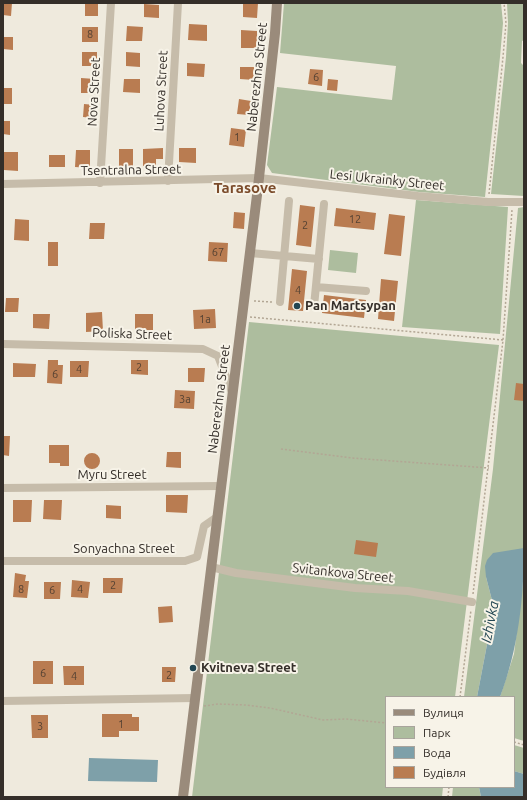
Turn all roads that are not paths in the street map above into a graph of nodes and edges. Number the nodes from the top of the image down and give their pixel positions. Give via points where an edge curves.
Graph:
1 (111, 3) edge
2 (178, 3) edge
3 (277, 3) edge
4 (259, 178) junction
5 (168, 181) junction
6 (100, 183) junction
7 (3, 184) edge
8 (289, 201) dead end
9 (524, 202) edge
10 (324, 204) dead end
11 (250, 253) junction
12 (284, 256) junction
13 (319, 259) junction
14 (316, 286) junction
15 (366, 291) dead end
16 (280, 302) road end
17 (314, 306) dead end
18 (3, 344) edge
19 (233, 393) junction
20 (221, 486) junction
21 (3, 488) edge
22 (217, 517) junction
23 (3, 561) edge
24 (211, 567) junction
25 (472, 602) road end
26 (3, 701) edge
27 (195, 702) junction
28 (184, 797) edge

1 - 6 street, Nova Street
2 - 5 street, Luhova Street
3 - 4 street, Naberezhna Street via 276,33
4 - 5 street, Tsentralna Street
4 - 9 street, Lesi Ukrainky Street via 418,196 488,202
4 - 11 street, Naberezhna Street
5 - 6 street, Tsentralna Street
6 - 7 street, Tsentralna Street
8 - 12 street
10 - 13 street
11 - 12 street
11 - 19 street, Naberezhna Street
12 - 13 street
12 - 16 street
13 - 14 street
14 - 15 street
14 - 17 street
18 - 19 street, Poliska Street via 203,349 218,356
19 - 20 street, Naberezhna Street
20 - 21 street, Myru Street
20 - 22 street, Naberezhna Street
22 - 23 street, Sonyachna Street via 204,526 197,556 185,561
22 - 24 street, Naberezhna Street
24 - 25 street, Svitankova Street via 236,573 354,588 408,591
24 - 27 street, Naberezhna Street
26 - 27 street
27 - 28 street, Naberezhna Street

